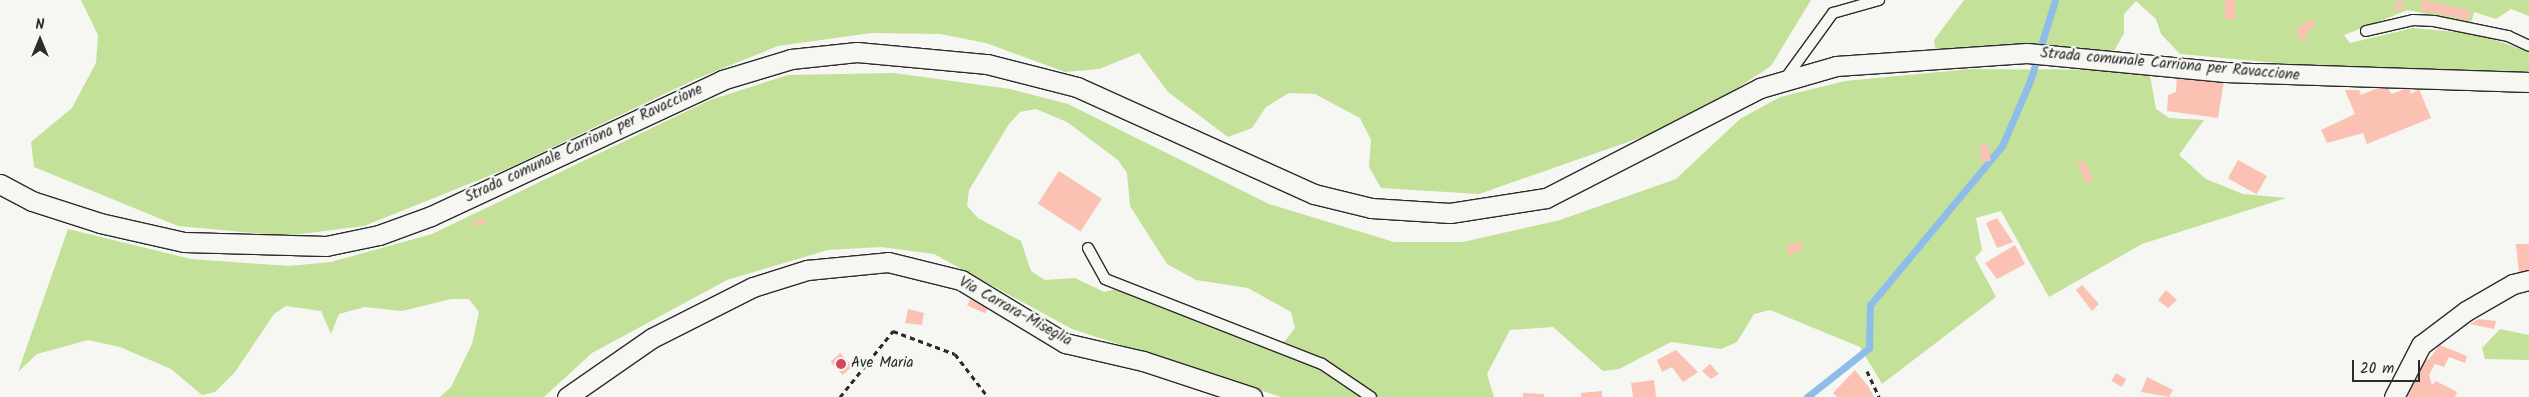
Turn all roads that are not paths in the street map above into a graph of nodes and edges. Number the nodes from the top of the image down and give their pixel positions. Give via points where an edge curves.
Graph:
1 (1879, 0) edge
2 (2366, 31) dead end
3 (2529, 46) edge
4 (1783, 81) junction
5 (2529, 82) edge
6 (0, 184) edge
7 (1088, 248) dead end
8 (2529, 280) edge
9 (567, 397) edge
10 (1252, 397) edge
11 (1371, 397) edge
12 (2394, 397) edge

1 - 4 lane via 1833,13
2 - 3 lane via 2413,20 2434,21 2508,36
4 - 5 street, Strada comunale Carriona per Ravaccione via 1836,66 1885,60 1940,62 2028,53 2107,58 2225,72
4 - 6 street, Strada comunale Carriona per Ravaccione via 1760,88 1546,198 1450,213 1371,208 1314,194 1078,86 987,64 856,52 791,59 722,80 431,216 379,234 326,246 184,242 91,220 32,201
7 - 11 lane via 1105,279 1322,364
8 - 12 street via 2513,284 2466,311 2421,346
9 - 10 street, Via Carrara-Miseglia via 586,380 652,338 752,287 807,270 888,262 961,280 1064,343 1143,361

